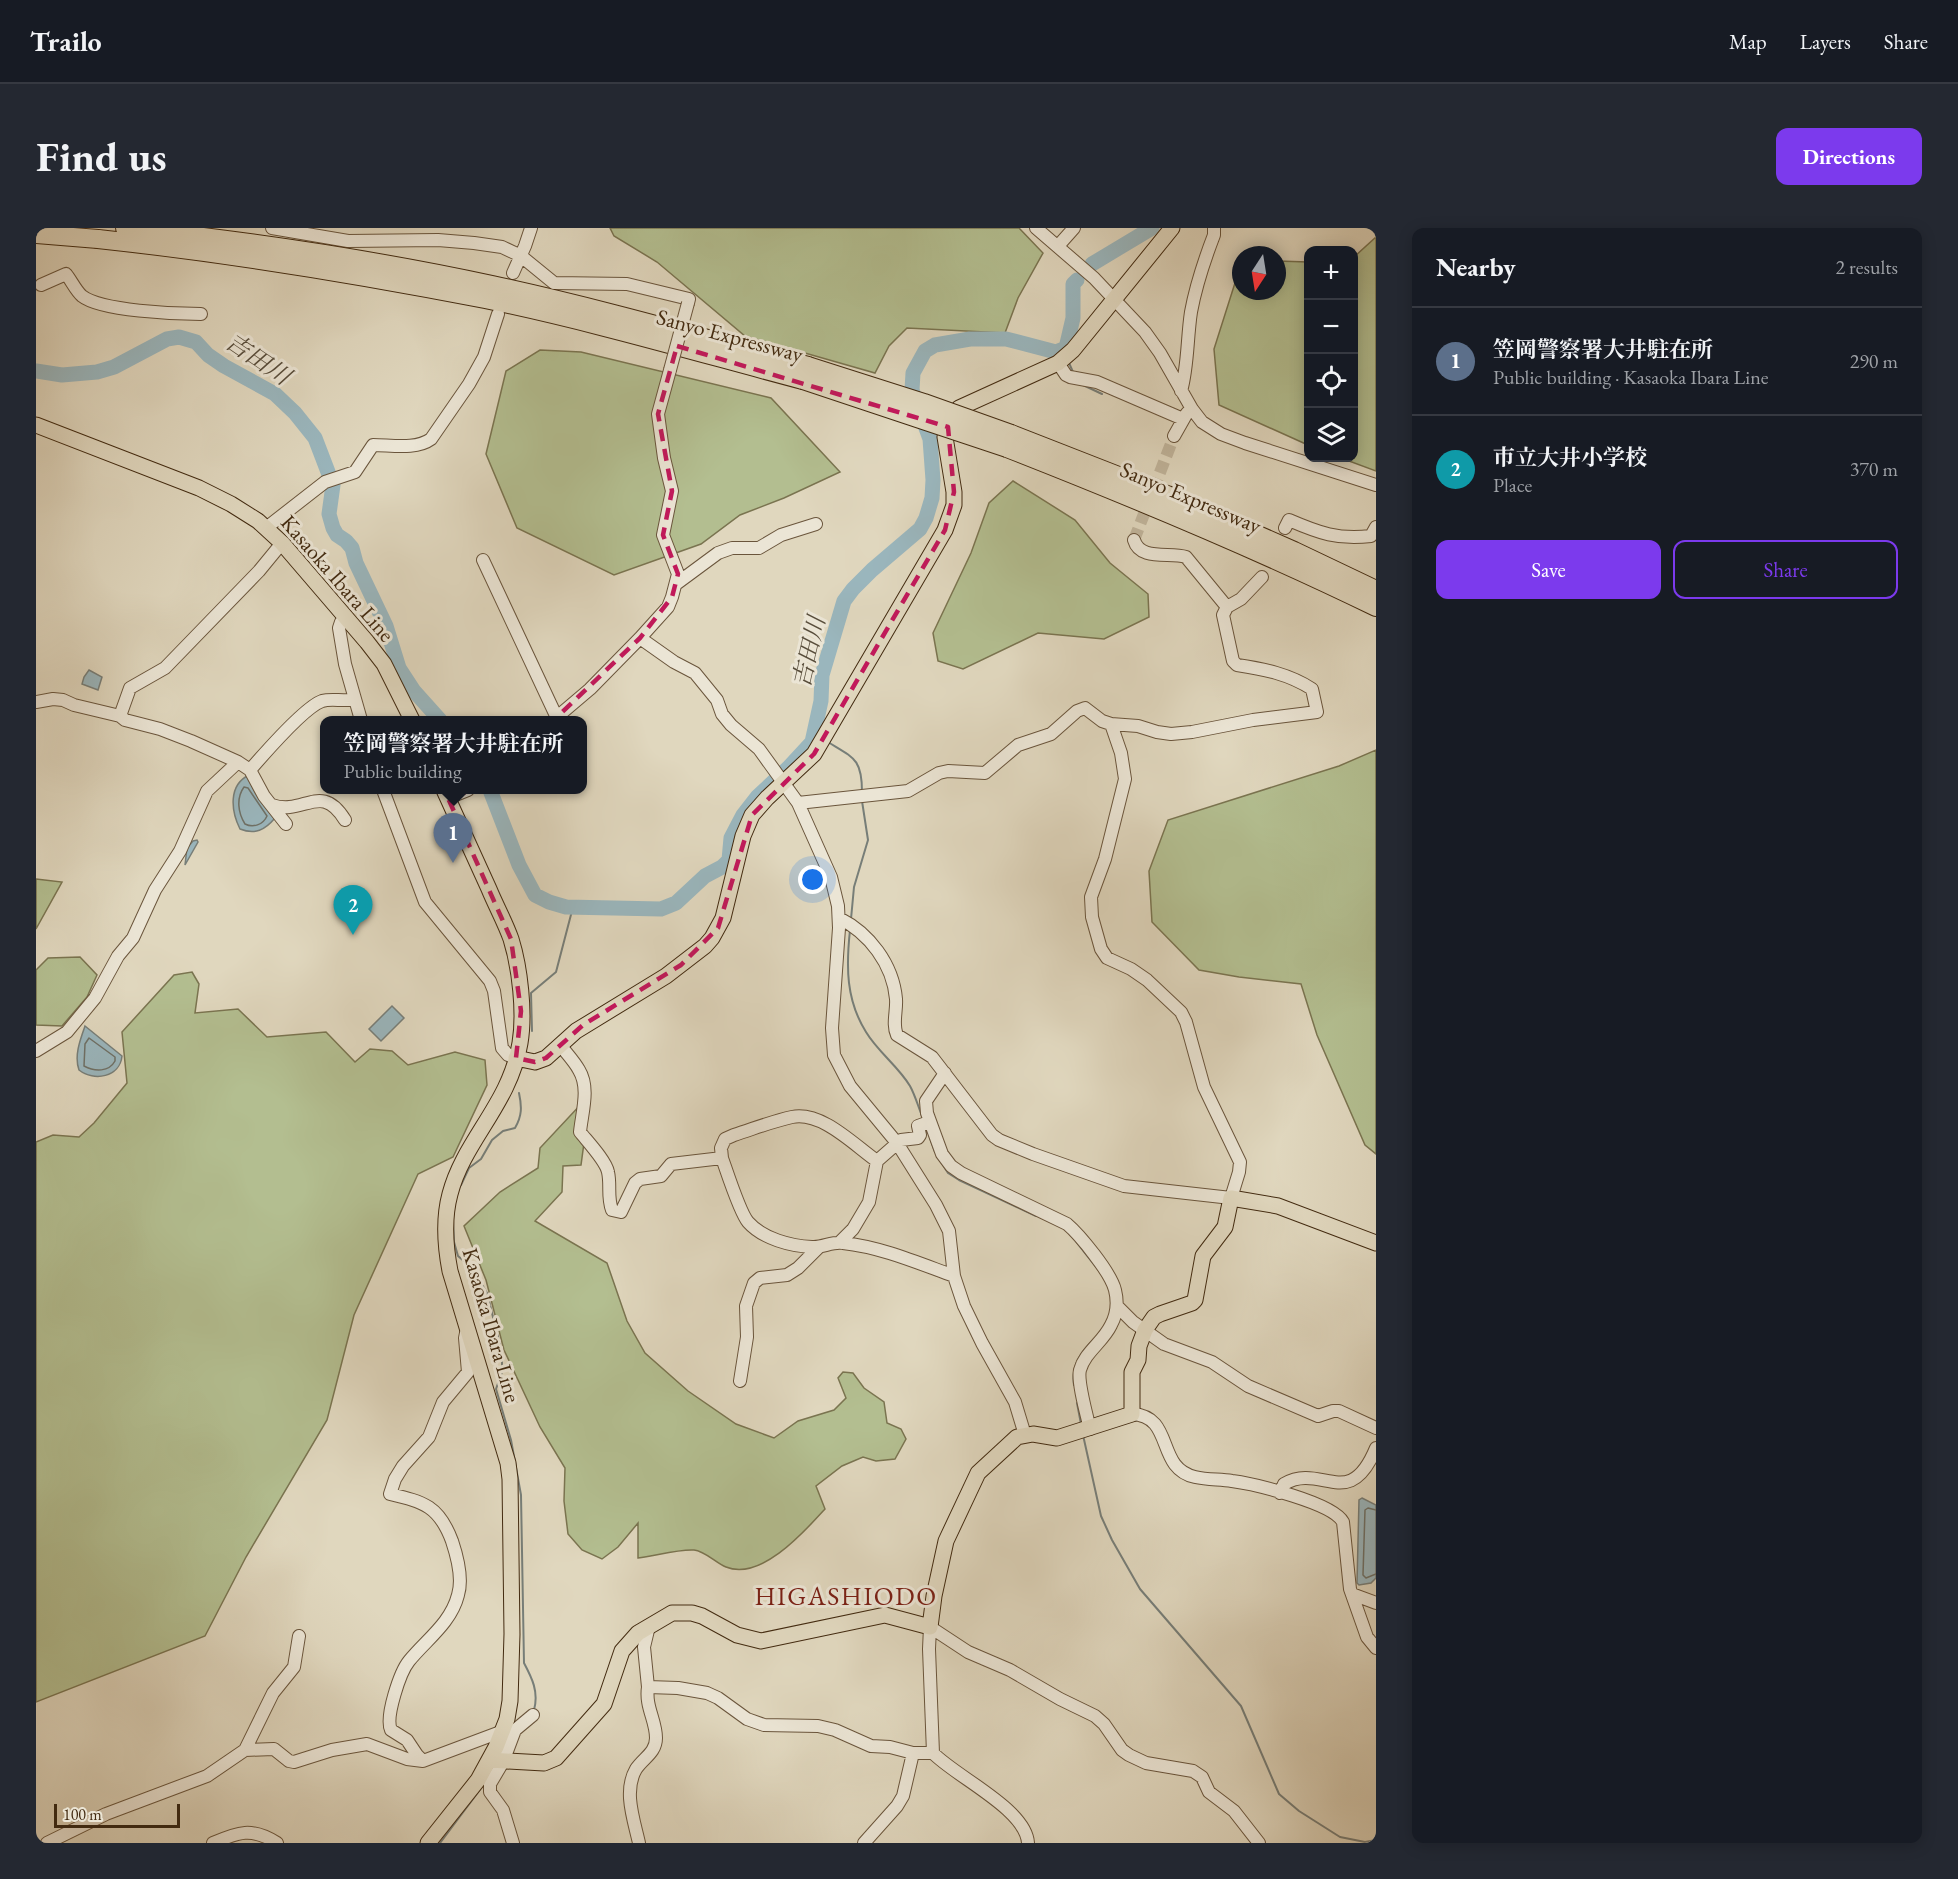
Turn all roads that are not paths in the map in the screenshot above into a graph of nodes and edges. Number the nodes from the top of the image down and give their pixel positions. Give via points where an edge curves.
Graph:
1 (36, 228) edge
2 (125, 228) edge
3 (272, 228) edge
4 (365, 228) edge
5 (531, 228) edge
6 (1036, 228) edge
7 (1074, 228) edge
8 (1172, 228) edge
9 (1214, 228) edge
10 (36, 234) edge
11 (36, 239) edge
12 (362, 241) junction
13 (1058, 246) junction
14 (521, 256) junction
15 (513, 273) dead end
16 (38, 286) edge
17 (1113, 299) junction
18 (201, 314) dead end
19 (498, 314) dead end
20 (1058, 363) junction
21 (806, 373) junction
22 (1181, 391) junction
23 (1192, 409) junction
24 (1183, 419) junction
25 (36, 425) edge
26 (1174, 436) tunnel mouth
27 (1009, 441) junction
28 (1376, 485) edge
29 (816, 524) dead end
30 (1376, 527) edge
31 (266, 528) junction
32 (1285, 528) dead end
33 (1134, 540) dead end
34 (282, 543) junction
35 (483, 560) dead end
36 (1262, 577) dead end
37 (676, 584) junction
38 (1376, 590) edge
39 (1227, 607) junction
40 (1376, 607) edge
41 (347, 617) junction
42 (640, 638) junction
43 (355, 699) junction
44 (36, 702) edge
45 (120, 716) junction
46 (360, 716) edge
47 (410, 716) edge
48 (556, 716) edge
49 (559, 716) edge
50 (1111, 724) junction
51 (238, 762) junction
52 (250, 771) junction
53 (779, 778) junction
54 (385, 794) edge
55 (446, 794) edge
56 (798, 803) junction
57 (272, 805) junction
58 (345, 820) dead end
59 (286, 824) dead end
60 (846, 922) junction
61 (561, 1046) junction
62 (36, 1051) edge
63 (516, 1058) junction
64 (945, 1072) junction
65 (926, 1123) junction
66 (897, 1143) junction
67 (722, 1158) junction
68 (877, 1161) junction
69 (1231, 1198) junction
70 (840, 1242) junction
71 (1376, 1243) edge
72 (819, 1248) junction
73 (954, 1275) junction
74 (1117, 1306) junction
75 (467, 1329) junction
76 (1145, 1330) junction
77 (740, 1381) dead end
78 (1132, 1414) junction
79 (1376, 1428) edge
80 (1085, 1430) junction
81 (1025, 1435) junction
82 (1376, 1448) edge
83 (1280, 1493) junction
84 (1352, 1594) junction
85 (1376, 1603) edge
86 (649, 1626) junction
87 (930, 1627) junction
88 (299, 1636) dead end
89 (1376, 1648) edge
90 (648, 1687) junction
91 (532, 1715) dead end
92 (503, 1731) junction
93 (245, 1750) junction
94 (914, 1753) junction
95 (933, 1753) junction
96 (423, 1761) junction
97 (496, 1761) junction
98 (47, 1843) edge
99 (213, 1843) edge
100 (277, 1843) edge
101 (428, 1843) edge
102 (513, 1843) edge
103 (639, 1843) edge
104 (864, 1843) edge
105 (1028, 1843) edge
106 (1259, 1843) edge

1 - 11 street
2 - 21 highway, Sanyo Expressway via 329,255 490,285 621,315
3 - 12 street
4 - 12 street
5 - 14 street
6 - 13 street
7 - 13 street
8 - 17 main road
9 - 22 street via 1198,279
10 - 21 highway, Sanyo Expressway, bridge via 320,269 486,300
12 - 14 street via 474,243 502,247
13 - 17 street
14 - 15 street
14 - 37 street, bridge via 554,283 627,284 689,299 658,414 672,491 663,535 678,574
16 - 18 street via 66,274 82,297 106,305 164,314
17 - 20 main road
17 - 22 street via 1145,332
19 - 31 street via 484,357 431,439 413,445 373,445 355,472 331,480
20 - 24 street via 1066,375 1120,391
20 - 53 main road via 959,408 949,422 945,437 954,492 951,518 823,739 808,761
21 - 27 highway, Sanyo Expressway, bridge via 924,404
22 - 23 street
23 - 24 street
23 - 28 street via 1202,422 1221,434
24 - 26 street
25 - 31 main road, Kasaoka Ibara Line via 199,488
27 - 38 highway, Sanyo Expressway via 1167,495
27 - 40 highway, Sanyo Expressway via 1289,564
29 - 37 street via 781,535 759,548 732,548 718,553
30 - 32 street via 1371,536 1358,538 1322,534 1289,520
31 - 34 main road, Kasaoka Ibara Line
33 - 39 street via 1136,549 1143,553 1186,557
34 - 41 main road, Kasaoka Ibara Line
34 - 45 street via 260,571 165,668 130,688
35 - 48 street
36 - 39 street via 1241,599
37 - 42 street via 668,607
39 - 50 street via 1223,615 1233,661 1305,684 1312,689 1317,712 1171,734
41 - 43 street via 339,628
41 - 47 main road, Kasaoka Ibara Line via 384,664
42 - 49 street
42 - 53 street via 695,672 717,700 722,714 759,749
43 - 46 street
43 - 52 street via 326,700 315,705
44 - 45 street via 63,700
45 - 51 street
50 - 56 street via 1085,708 1051,734 1018,745 985,772 948,771 908,791
50 - 69 street via 1125,779 1105,859 1090,897 1094,925 1107,958 1147,980 1181,1012 1204,1087 1240,1162
51 - 52 street
51 - 62 street via 207,791 134,938 118,956 95,999 67,1032
52 - 57 street
53 - 56 street
53 - 61 main road via 747,825 728,903 712,938 666,976 583,1026
54 - 63 street via 425,902 490,981 502,1048
55 - 63 main road, Kasaoka Ibara Line via 511,939 521,1011
56 - 60 street
57 - 58 street via 285,808 323,800 338,808
57 - 59 street
60 - 64 street via 873,944 889,973 896,995 897,1035 926,1052
60 - 66 street via 832,1028 834,1055 850,1086
61 - 63 main road via 541,1061
61 - 67 street via 582,1078 585,1090 580,1132 607,1167 612,1210 621,1212 640,1179 661,1176 671,1164
63 - 75 main road, Kasaoka Ibara Line via 502,1096 462,1164 447,1207 447,1255
64 - 65 street via 927,1101
64 - 69 street via 999,1140 1124,1186
65 - 66 street via 918,1126 918,1138
65 - 74 street via 951,1166 1054,1216 1076,1232 1112,1281
66 - 68 street
66 - 73 street via 949,1231
67 - 68 street via 725,1138 793,1117 805,1117 840,1132
67 - 72 street via 746,1220 753,1227 787,1244
68 - 70 street via 869,1202
69 - 71 main road via 1278,1206
69 - 76 main road via 1225,1227 1203,1256 1195,1300 1154,1317
70 - 72 street
70 - 73 street
72 - 77 street via 787,1275 760,1278 754,1283 746,1306 747,1337
73 - 81 street via 977,1334 1015,1402
74 - 76 street
74 - 80 street via 1111,1326 1089,1353 1079,1374
75 - 92 main road, Kasaoka Ibara Line via 505,1446 510,1479 511,1681
75 - 96 street via 468,1372 443,1402 434,1430 403,1466 390,1494 435,1510 452,1542 459,1577 455,1605 407,1664 389,1718 391,1730 407,1740
76 - 78 main road via 1132,1372
76 - 79 street via 1164,1344 1212,1362 1248,1386 1308,1412 1318,1416 1339,1411
78 - 80 main road
78 - 83 street via 1144,1414 1153,1420 1174,1464 1192,1476 1234,1481
80 - 81 main road via 1057,1438
81 - 87 main road via 1017,1437 978,1473 946,1541
82 - 83 street via 1368,1466 1346,1482 1301,1478 1284,1484
83 - 84 street via 1311,1501 1340,1516
84 - 85 street
84 - 89 street via 1367,1637
86 - 87 main road via 672,1613 692,1613 737,1635 761,1641 885,1615
86 - 90 street via 644,1647
86 - 97 main road via 622,1651 604,1704 564,1752 544,1762
87 - 95 street
87 - 106 street via 968,1652 1095,1716 1129,1755 1202,1777 1209,1792 1234,1811
88 - 93 street via 294,1667 273,1693
90 - 94 street via 707,1693 747,1719 764,1725 818,1726 871,1746
90 - 103 street via 646,1700 656,1738 654,1749 636,1769 630,1800
91 - 97 street via 515,1730
92 - 96 street
92 - 97 main road, Kasaoka Ibara Line
93 - 96 street via 274,1749 294,1762 368,1744
93 - 98 street via 207,1776 97,1818
94 - 95 street
94 - 104 street via 903,1796
95 - 105 street via 1014,1815 1028,1834
97 - 101 main road, Kasaoka Ibara Line
97 - 102 street via 490,1792 503,1810
99 - 100 street via 240,1832 251,1832

